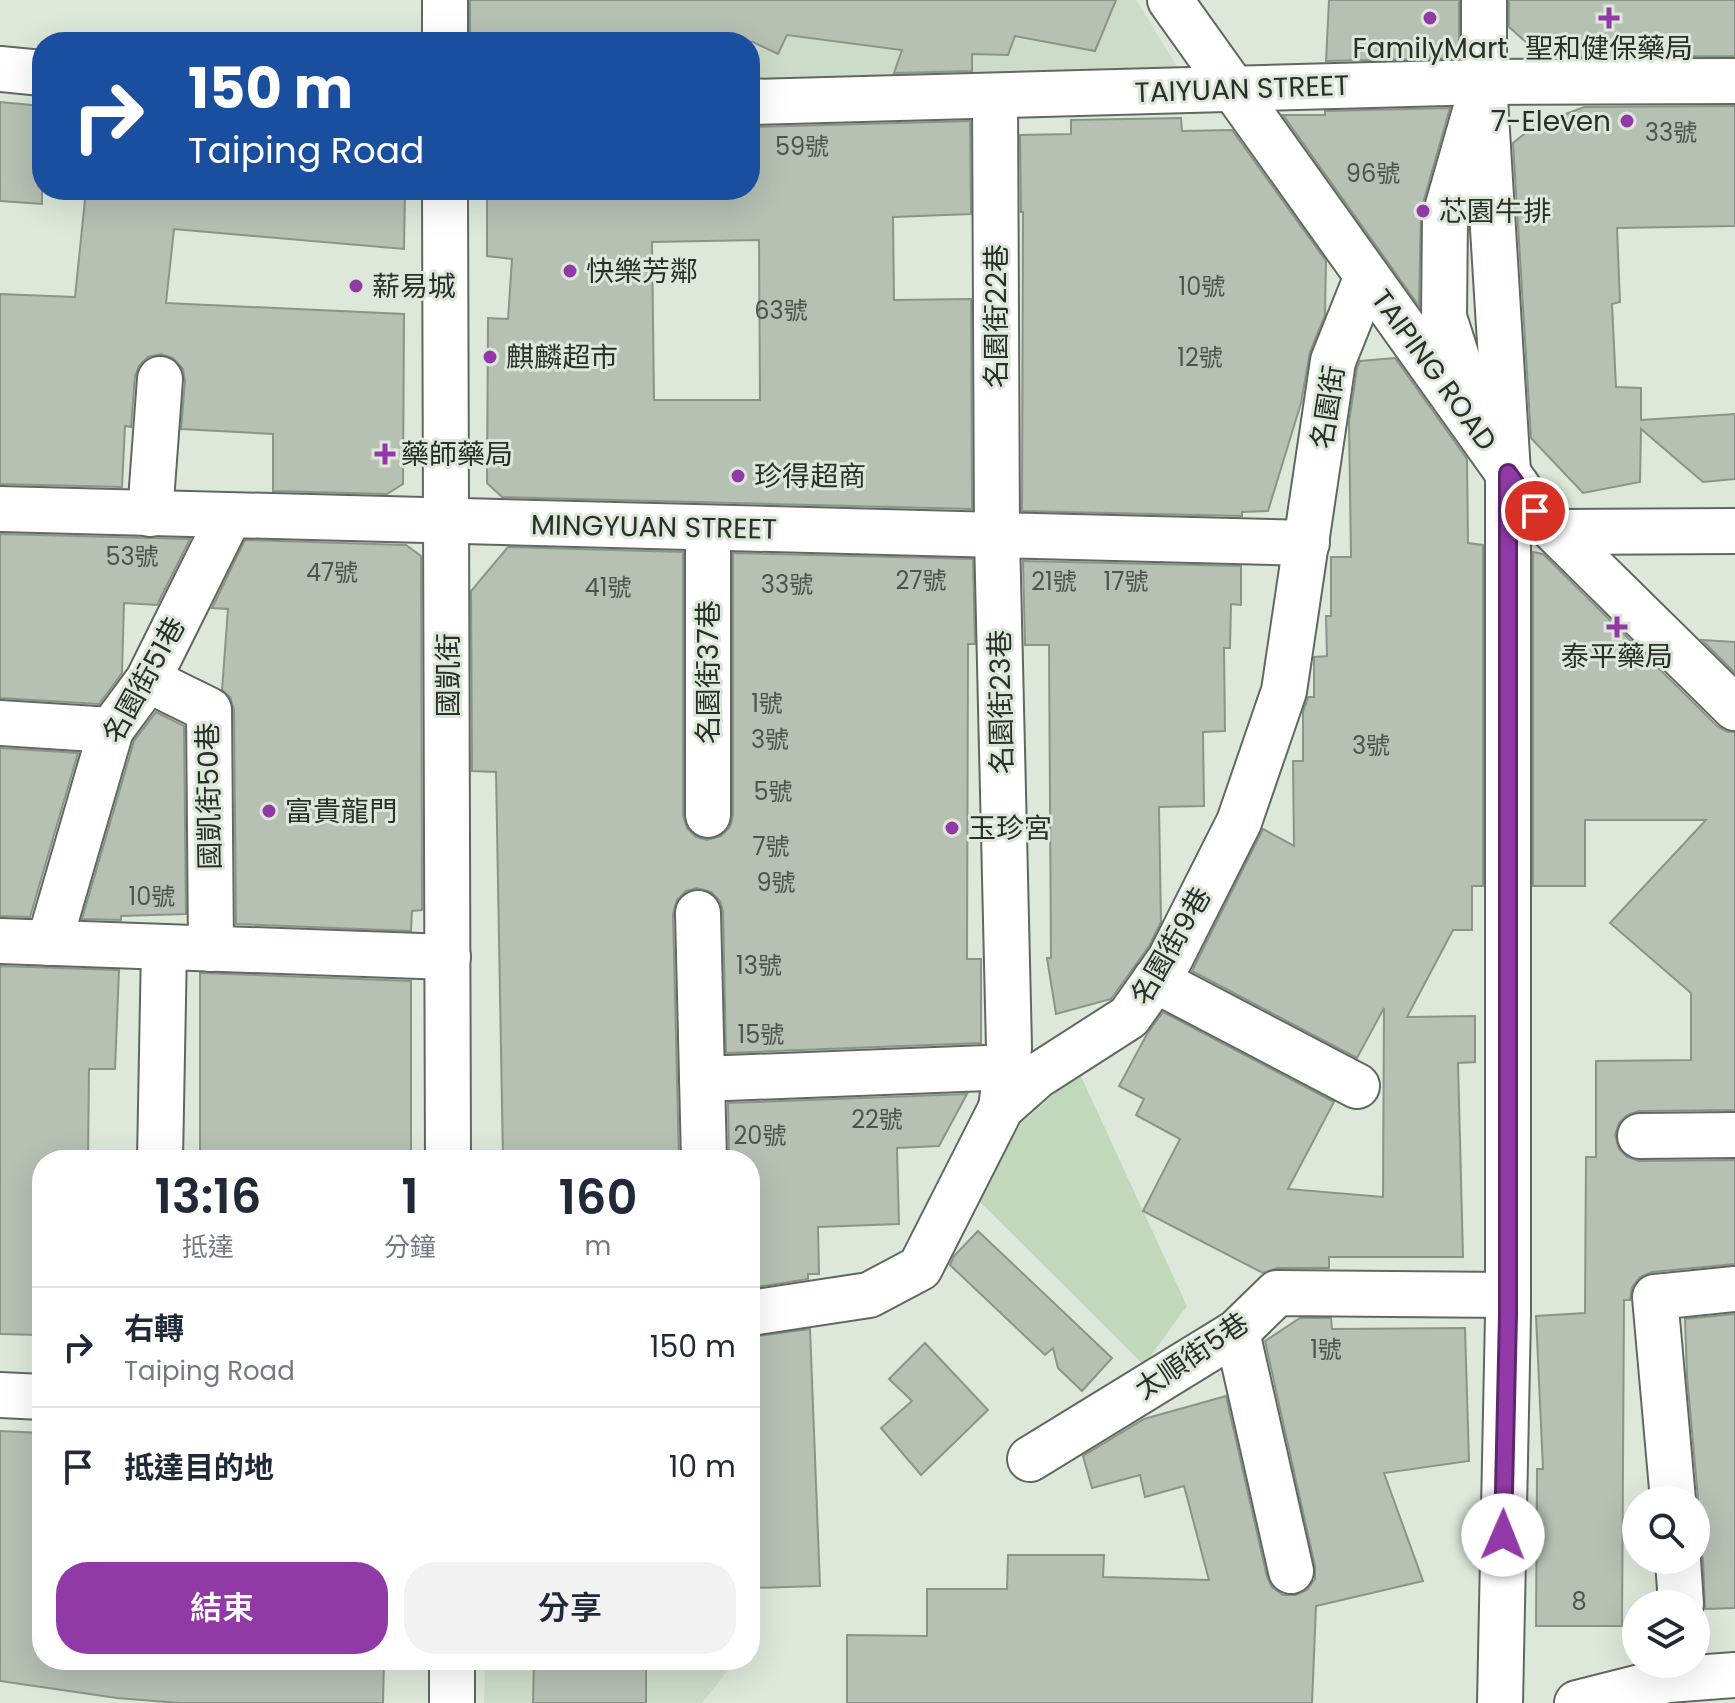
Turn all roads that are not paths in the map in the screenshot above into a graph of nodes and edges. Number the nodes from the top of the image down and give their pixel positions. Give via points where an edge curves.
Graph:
1 (445, 0) edge
2 (1170, 0) edge
3 (1484, 0) edge
4 (445, 32) edge
5 (0, 69) edge
6 (32, 72) edge
7 (1735, 81) edge
8 (1484, 82) junction
9 (1235, 89) junction
10 (995, 96) junction
11 (760, 102) edge
12 (445, 200) edge
13 (1367, 276) junction
14 (160, 379) dead end
15 (1483, 438) junction
16 (1508, 473) junction
17 (0, 509) edge
18 (150, 514) junction
19 (229, 517) junction
20 (448, 522) junction
21 (708, 529) junction
22 (1735, 531) edge
23 (1558, 532) junction
24 (997, 536) junction
25 (1307, 543) junction
26 (148, 680) junction
27 (1735, 708) edge
28 (0, 723) edge
29 (111, 730) junction
30 (708, 815) dead end
31 (698, 913) dead end
32 (0, 941) edge
33 (49, 943) junction
34 (164, 947) junction
35 (211, 949) junction
36 (448, 957) junction
37 (1155, 980) junction
38 (702, 1079) junction
39 (1357, 1086) dead end
40 (1003, 1089) junction
41 (1735, 1135) edge
42 (1640, 1136) dead end
43 (160, 1150) edge
44 (448, 1150) edge
45 (704, 1150) edge
46 (1735, 1289) edge
47 (1508, 1295) junction
48 (760, 1311) edge
49 (1237, 1332) junction
50 (0, 1395) edge
51 (32, 1397) edge
52 (1030, 1459) dead end
53 (1672, 1486) edge
54 (1291, 1571) dead end
55 (452, 1670) edge
56 (1735, 1675) edge
57 (452, 1703) edge
58 (1500, 1703) edge
59 (1577, 1703) edge

1 - 4 street
2 - 9 street, TAIPING ROAD
3 - 8 street
5 - 6 street
7 - 8 street, TAIYUAN STREET
8 - 9 street, TAIYUAN STREET
8 - 15 street via 1445,216 1444,317
8 - 16 street
9 - 10 street, TAIYUAN STREET
9 - 13 street, TAIPING ROAD
10 - 11 street, TAIYUAN STREET
10 - 24 street, 名園街22巷
12 - 20 street, 國凱街
13 - 15 street, TAIPING ROAD
13 - 25 street, 名園街 via 1333,361
14 - 18 street
15 - 16 street, TAIPING ROAD
16 - 23 street, TAIPING ROAD
16 - 47 street
17 - 18 street, MINGYUAN STREET
18 - 19 street, MINGYUAN STREET
19 - 20 street, MINGYUAN STREET
19 - 26 street, 名園街51巷
20 - 21 street, MINGYUAN STREET
20 - 36 street, 國凱街
21 - 24 street, MINGYUAN STREET
21 - 30 street, 名園街37巷
22 - 23 street
23 - 27 street, TAIPING ROAD
24 - 25 street, MINGYUAN STREET
24 - 40 street, 名園街23巷 via 1009,1048
25 - 37 street, 名園街9巷 via 1284,691 1239,822
26 - 29 street, 名園街51巷
26 - 35 street, 國凱街50巷 via 209,710
28 - 29 street
29 - 33 street, 名園街51巷
31 - 38 street
32 - 33 street
33 - 34 street
34 - 35 street
34 - 43 street
35 - 36 street
36 - 44 street, 國凱街
37 - 39 street
37 - 40 street, 名園街9巷 via 1129,1017 1037,1076
38 - 40 street via 987,1068
38 - 45 street
40 - 48 street, 名園街9巷 via 920,1268 869,1295
41 - 42 street
46 - 53 street via 1655,1297
47 - 49 street, 太順街5巷 via 1277,1293
47 - 58 street
49 - 52 street, 太順街5巷
49 - 54 street
50 - 51 street
55 - 57 street
56 - 59 street via 1668,1680

